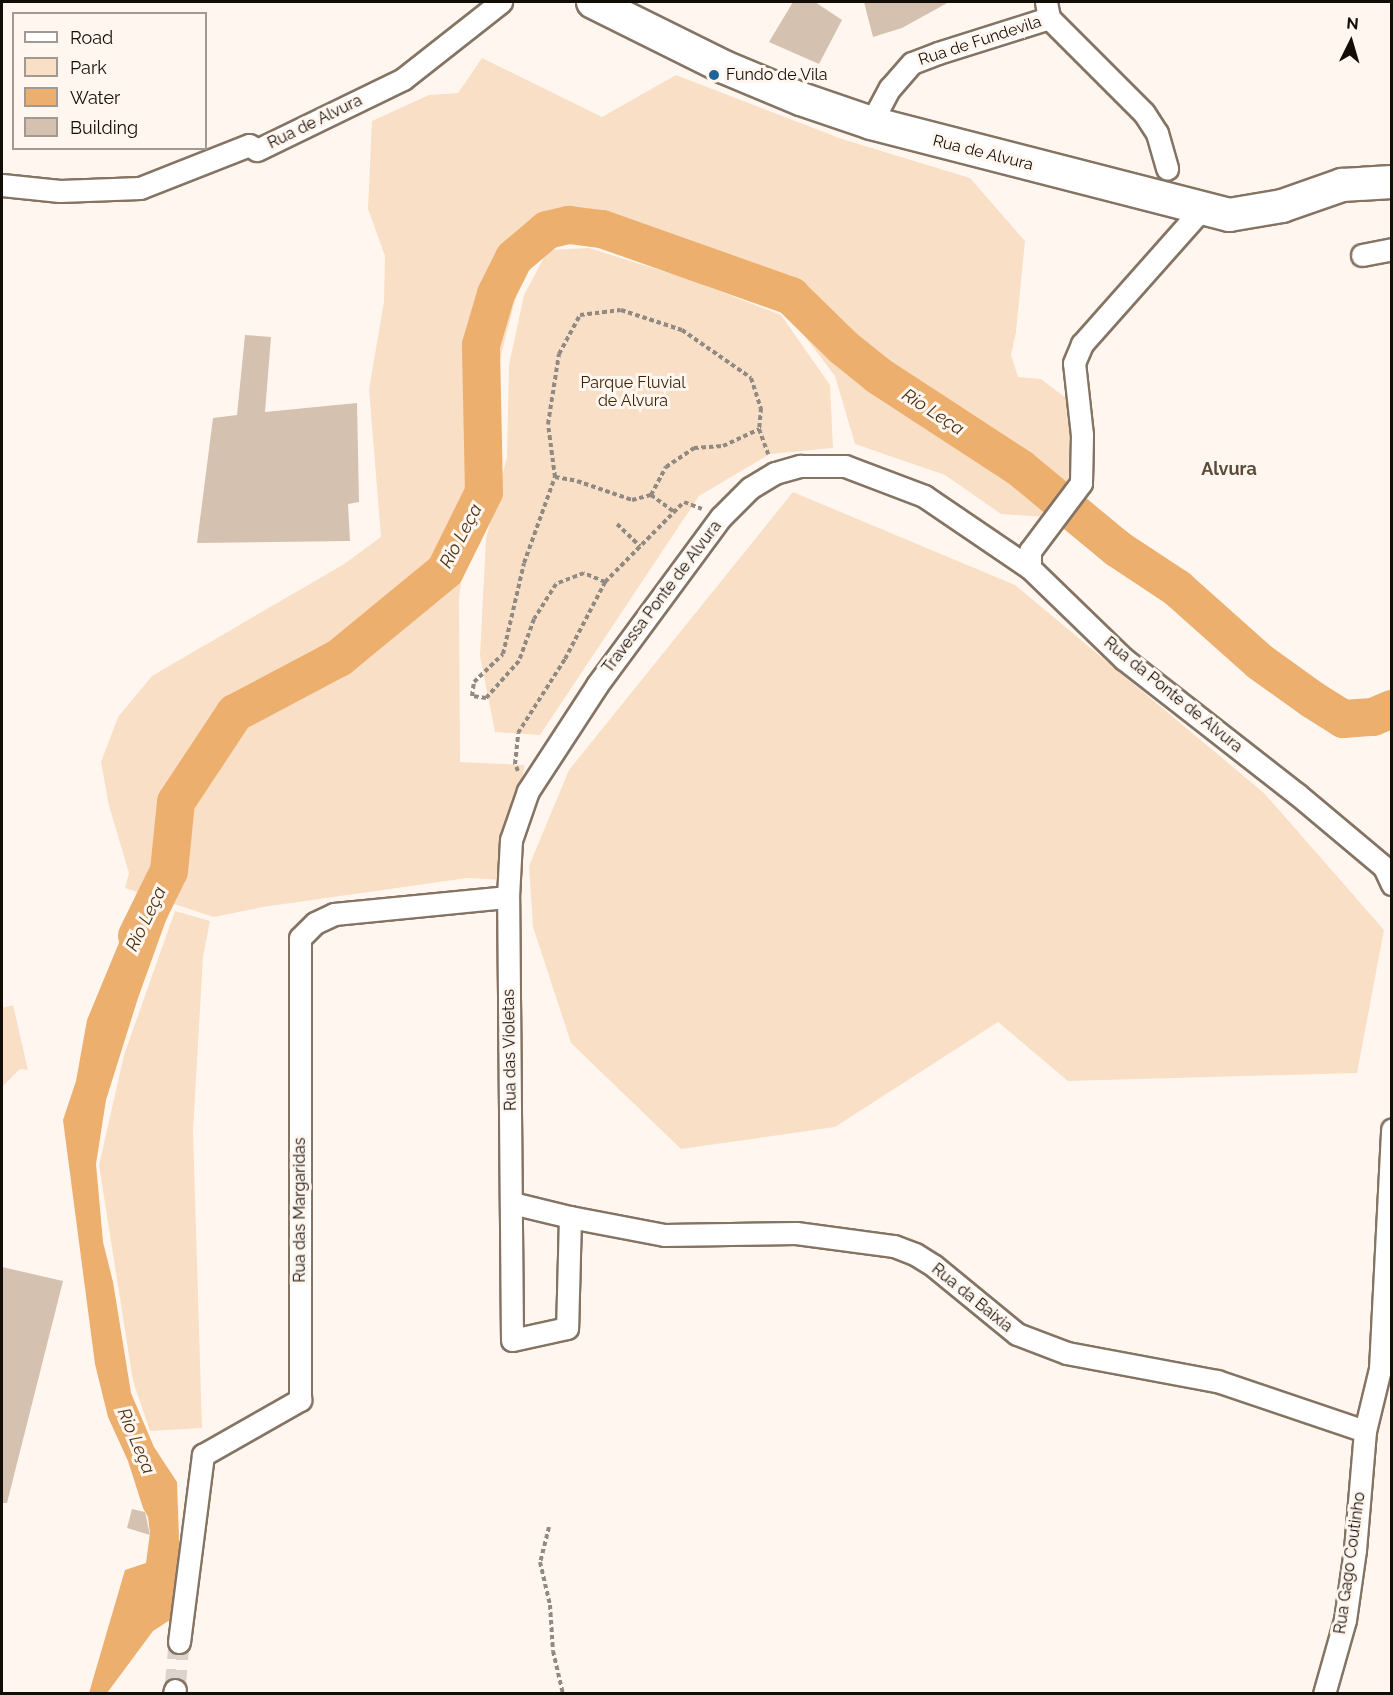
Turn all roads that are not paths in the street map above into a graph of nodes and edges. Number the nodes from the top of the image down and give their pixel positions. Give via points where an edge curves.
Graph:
1 (501, 2) edge
2 (593, 2) edge
3 (1048, 10) edge
4 (871, 123) junction
5 (1167, 170) dead end
6 (1392, 182) edge
7 (2, 185) edge
8 (1202, 209) junction
9 (1392, 249) edge
10 (1362, 255) dead end
11 (1030, 568) junction
12 (1392, 884) edge
13 (508, 897) junction
14 (1391, 1130) edge
15 (512, 1203) junction
16 (570, 1217) junction
17 (1386, 1368) edge
18 (1365, 1431) junction
19 (179, 1642) tunnel mouth
20 (1324, 1694) edge

1 - 7 street, Rua de Alvura via 403,79 257,150 249,145 140,188 60,191
2 - 4 street, Rua de Alvura via 724,67
3 - 4 street, Rua de Fundevila via 912,63 890,88
3 - 5 street, Rua de Fundevila via 1144,113 1157,133
4 - 8 street, Rua de Alvura
6 - 8 street, Rua de Alvura via 1342,185 1282,206 1229,215
8 - 11 street via 1082,344 1074,363 1082,435 1081,483 1030,551
9 - 10 street
11 - 12 street, Rua da Ponte de Alvura via 1124,659 1298,794 1384,867
11 - 13 street, Travessa Ponte de Alvura via 924,496 845,466 800,466 775,472 750,488 721,517 597,685 528,791 511,840
13 - 15 street, Rua das Violetas
13 - 19 street, Rua das Margaridas via 334,914 315,923 300,938 300,1400 203,1455
14 - 17 street
15 - 16 street, Rua da Baixia
15 - 16 street, Rua das Violetas via 512,1340 567,1328
16 - 18 street, Rua da Baixia via 664,1234 796,1233 894,1246 934,1266 1017,1334 1066,1353 1217,1381
17 - 18 street
18 - 20 street, Rua Gago Coutinho via 1345,1620

